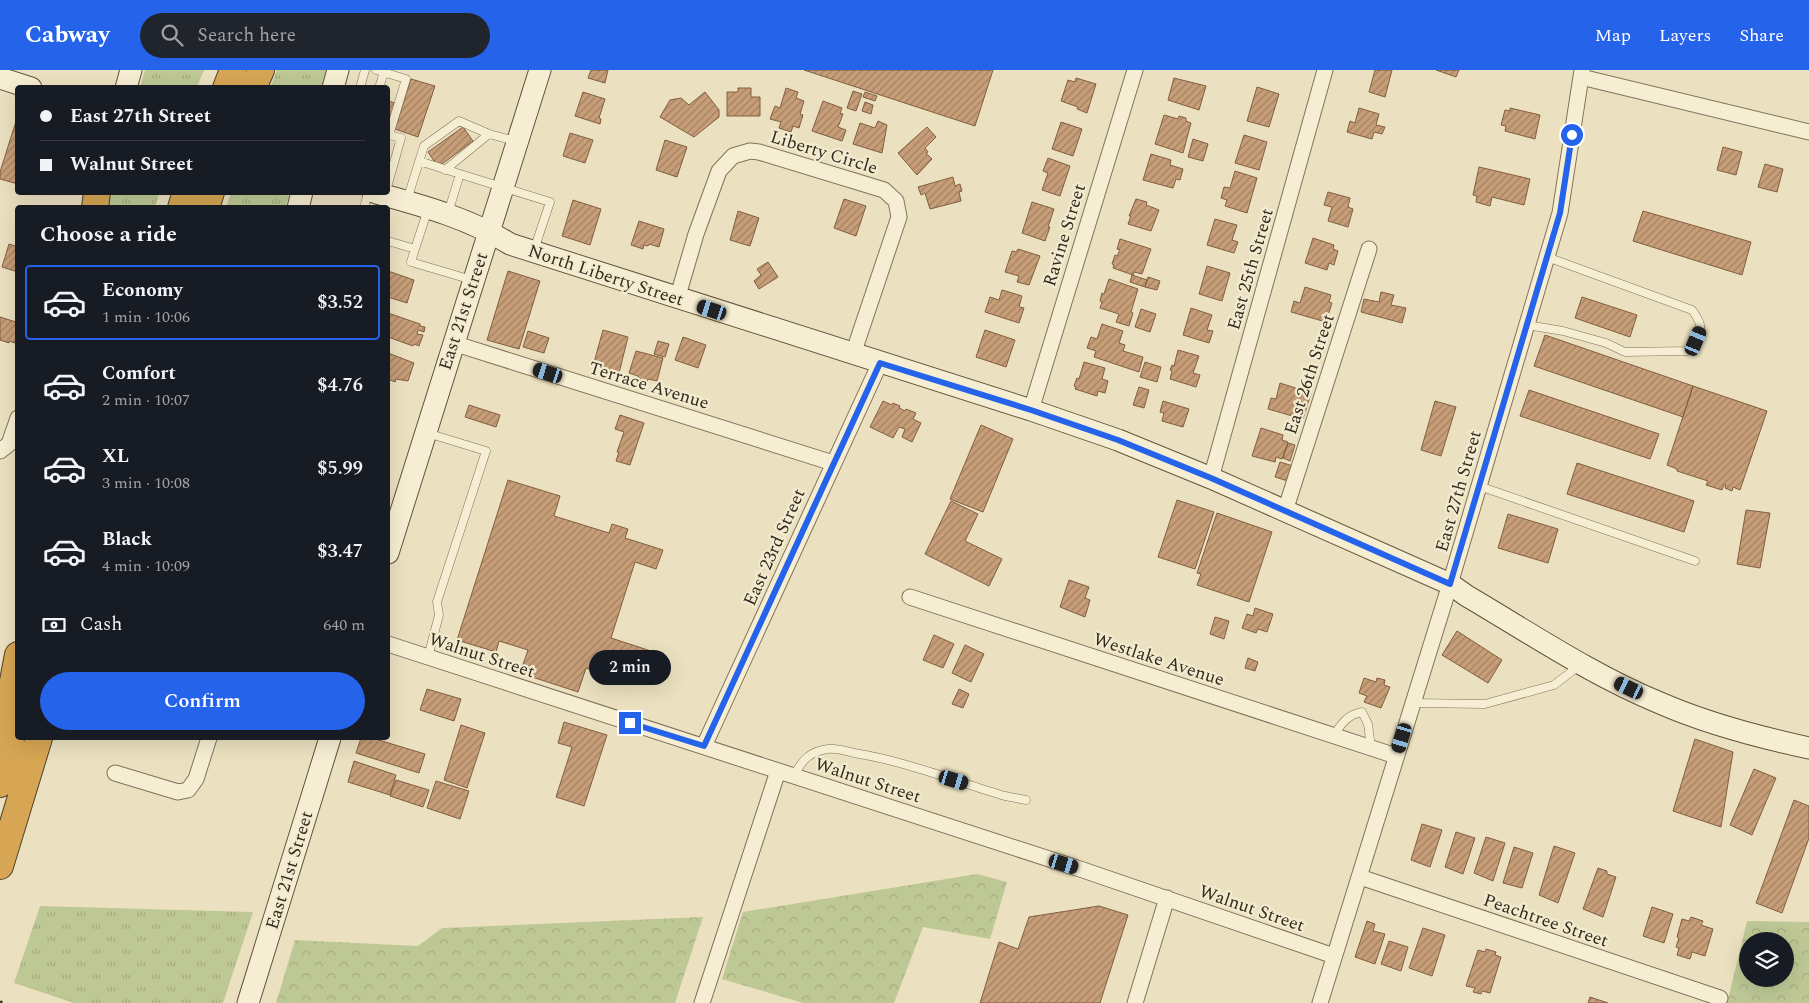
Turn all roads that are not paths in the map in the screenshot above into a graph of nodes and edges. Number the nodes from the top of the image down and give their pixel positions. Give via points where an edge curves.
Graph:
1 (131, 70) edge
2 (338, 70) edge
3 (365, 70) edge
4 (540, 70) edge
5 (1135, 70) edge
6 (1325, 70) edge
7 (380, 71) edge
8 (1582, 74) edge
9 (0, 78) edge
10 (22, 85) edge
11 (127, 85) edge
12 (334, 85) edge
13 (361, 85) edge
14 (379, 85) edge
15 (390, 129) edge
16 (1809, 132) edge
17 (489, 134) junction
18 (390, 135) edge
19 (517, 142) junction
20 (419, 161) junction
21 (390, 168) edge
22 (445, 170) junction
23 (460, 174) junction
24 (503, 187) junction
25 (205, 195) edge
26 (376, 195) edge
27 (389, 195) edge
28 (406, 202) junction
29 (189, 203) edge
30 (367, 205) edge
31 (438, 212) junction
32 (489, 231) junction
33 (390, 242) edge
34 (415, 249) junction
35 (1369, 249) dead end
36 (533, 252) junction
37 (1547, 257) junction
38 (473, 281) junction
39 (677, 299) junction
40 (1527, 325) junction
41 (453, 343) junction
42 (853, 354) junction
43 (880, 363) junction
44 (1031, 410) junction
45 (15, 427) edge
46 (425, 432) junction
47 (0, 451) edge
48 (833, 462) junction
49 (1211, 478) junction
50 (1479, 486) junction
51 (1285, 512) junction
52 (390, 546) edge
53 (1695, 561) dead end
54 (1450, 584) junction
55 (910, 597) dead end
56 (390, 645) edge
57 (428, 657) junction
58 (1582, 664) junction
59 (15, 671) edge
60 (1413, 703) junction
61 (1334, 735) junction
62 (15, 737) edge
63 (38, 740) edge
64 (43, 740) edge
65 (208, 740) edge
66 (329, 740) edge
67 (704, 746) junction
68 (1371, 748) junction
69 (1809, 748) edge
70 (1396, 756) junction
71 (0, 760) edge
72 (778, 771) junction
73 (115, 774) dead end
74 (794, 776) junction
75 (0, 784) edge
76 (1026, 800) dead end
77 (17, 808) junction
78 (0, 866) edge
79 (1360, 877) junction
80 (1167, 898) junction
81 (1334, 956) junction
82 (1720, 998) dead end
83 (248, 1003) edge
84 (702, 1003) edge
85 (1135, 1003) edge
86 (1320, 1003) edge

1 - 11 street
2 - 12 street
3 - 13 lane
4 - 19 street, East 21st Street
5 - 44 street, Ravine Street
6 - 49 street, East 25th Street
7 - 14 lane
7 - 15 lane via 406,79
8 - 16 street
8 - 37 street, East 27th Street via 1560,213
9 - 10 street
17 - 19 lane
17 - 20 lane via 459,122 444,136 424,146
17 - 22 lane via 457,156
18 - 21 lane via 401,138
19 - 24 street, East 21st Street
20 - 22 lane
20 - 28 lane
22 - 23 lane
23 - 24 lane
23 - 31 lane
24 - 32 street, East 21st Street
24 - 36 lane via 550,202
25 - 29 highway
26 - 30 lane
27 - 28 street, North Liberty Street
28 - 31 street, North Liberty Street
31 - 32 street, North Liberty Street
31 - 34 lane
32 - 36 street, North Liberty Street via 510,244
32 - 38 street, East 21st Street
33 - 34 lane
34 - 38 lane via 411,262
35 - 51 street, East 26th Street
36 - 39 street, North Liberty Street
37 - 40 street, East 27th Street
37 - 40 lane via 1692,310 1700,320 1701,330 1687,351 1625,352 1563,331
38 - 41 street, East 21st Street
39 - 42 street, North Liberty Street
39 - 42 street, Liberty Circle via 719,171 733,156 759,152 884,190 896,201 899,217
40 - 50 street, East 27th Street
41 - 46 street, East 21st Street
41 - 48 street, Terrace Avenue
42 - 43 street, North Liberty Street
43 - 44 street, North Liberty Street
43 - 48 street, East 23rd Street
44 - 49 street, North Liberty Street via 1118,440
45 - 47 street via 9,444
46 - 52 street, East 21st Street
46 - 57 lane via 486,451 437,602 439,616
48 - 67 street, East 23rd Street
49 - 51 street, North Liberty Street
50 - 53 lane
50 - 54 street, East 27th Street
51 - 54 street, North Liberty Street
54 - 58 street, North Liberty Street
54 - 60 street, East 27th Street
55 - 61 street, Westlake Avenue
56 - 57 street, Walnut Street
57 - 67 street, Walnut Street
58 - 60 lane via 1554,685 1485,704
58 - 69 street, North Liberty Street via 1683,712 1724,727
59 - 71 highway
60 - 70 street, East 27th Street
61 - 68 street, Westlake Avenue
61 - 68 lane via 1351,715 1362,712 1368,724
62 - 75 highway
63 - 77 highway
64 - 77 highway
65 - 73 street via 196,779 188,790 178,792
66 - 83 street, East 21st Street
67 - 72 street, Walnut Street
68 - 70 street, Westlake Avenue
70 - 79 street, East 27th Street
72 - 74 street, Walnut Street
72 - 84 street
74 - 76 lane via 804,758 835,749 870,755
74 - 80 street, Walnut Street
77 - 78 highway
79 - 81 street, East 27th Street
79 - 82 street, Peachtree Street
80 - 81 street, Walnut Street
80 - 85 street
81 - 86 street, East 27th Street

